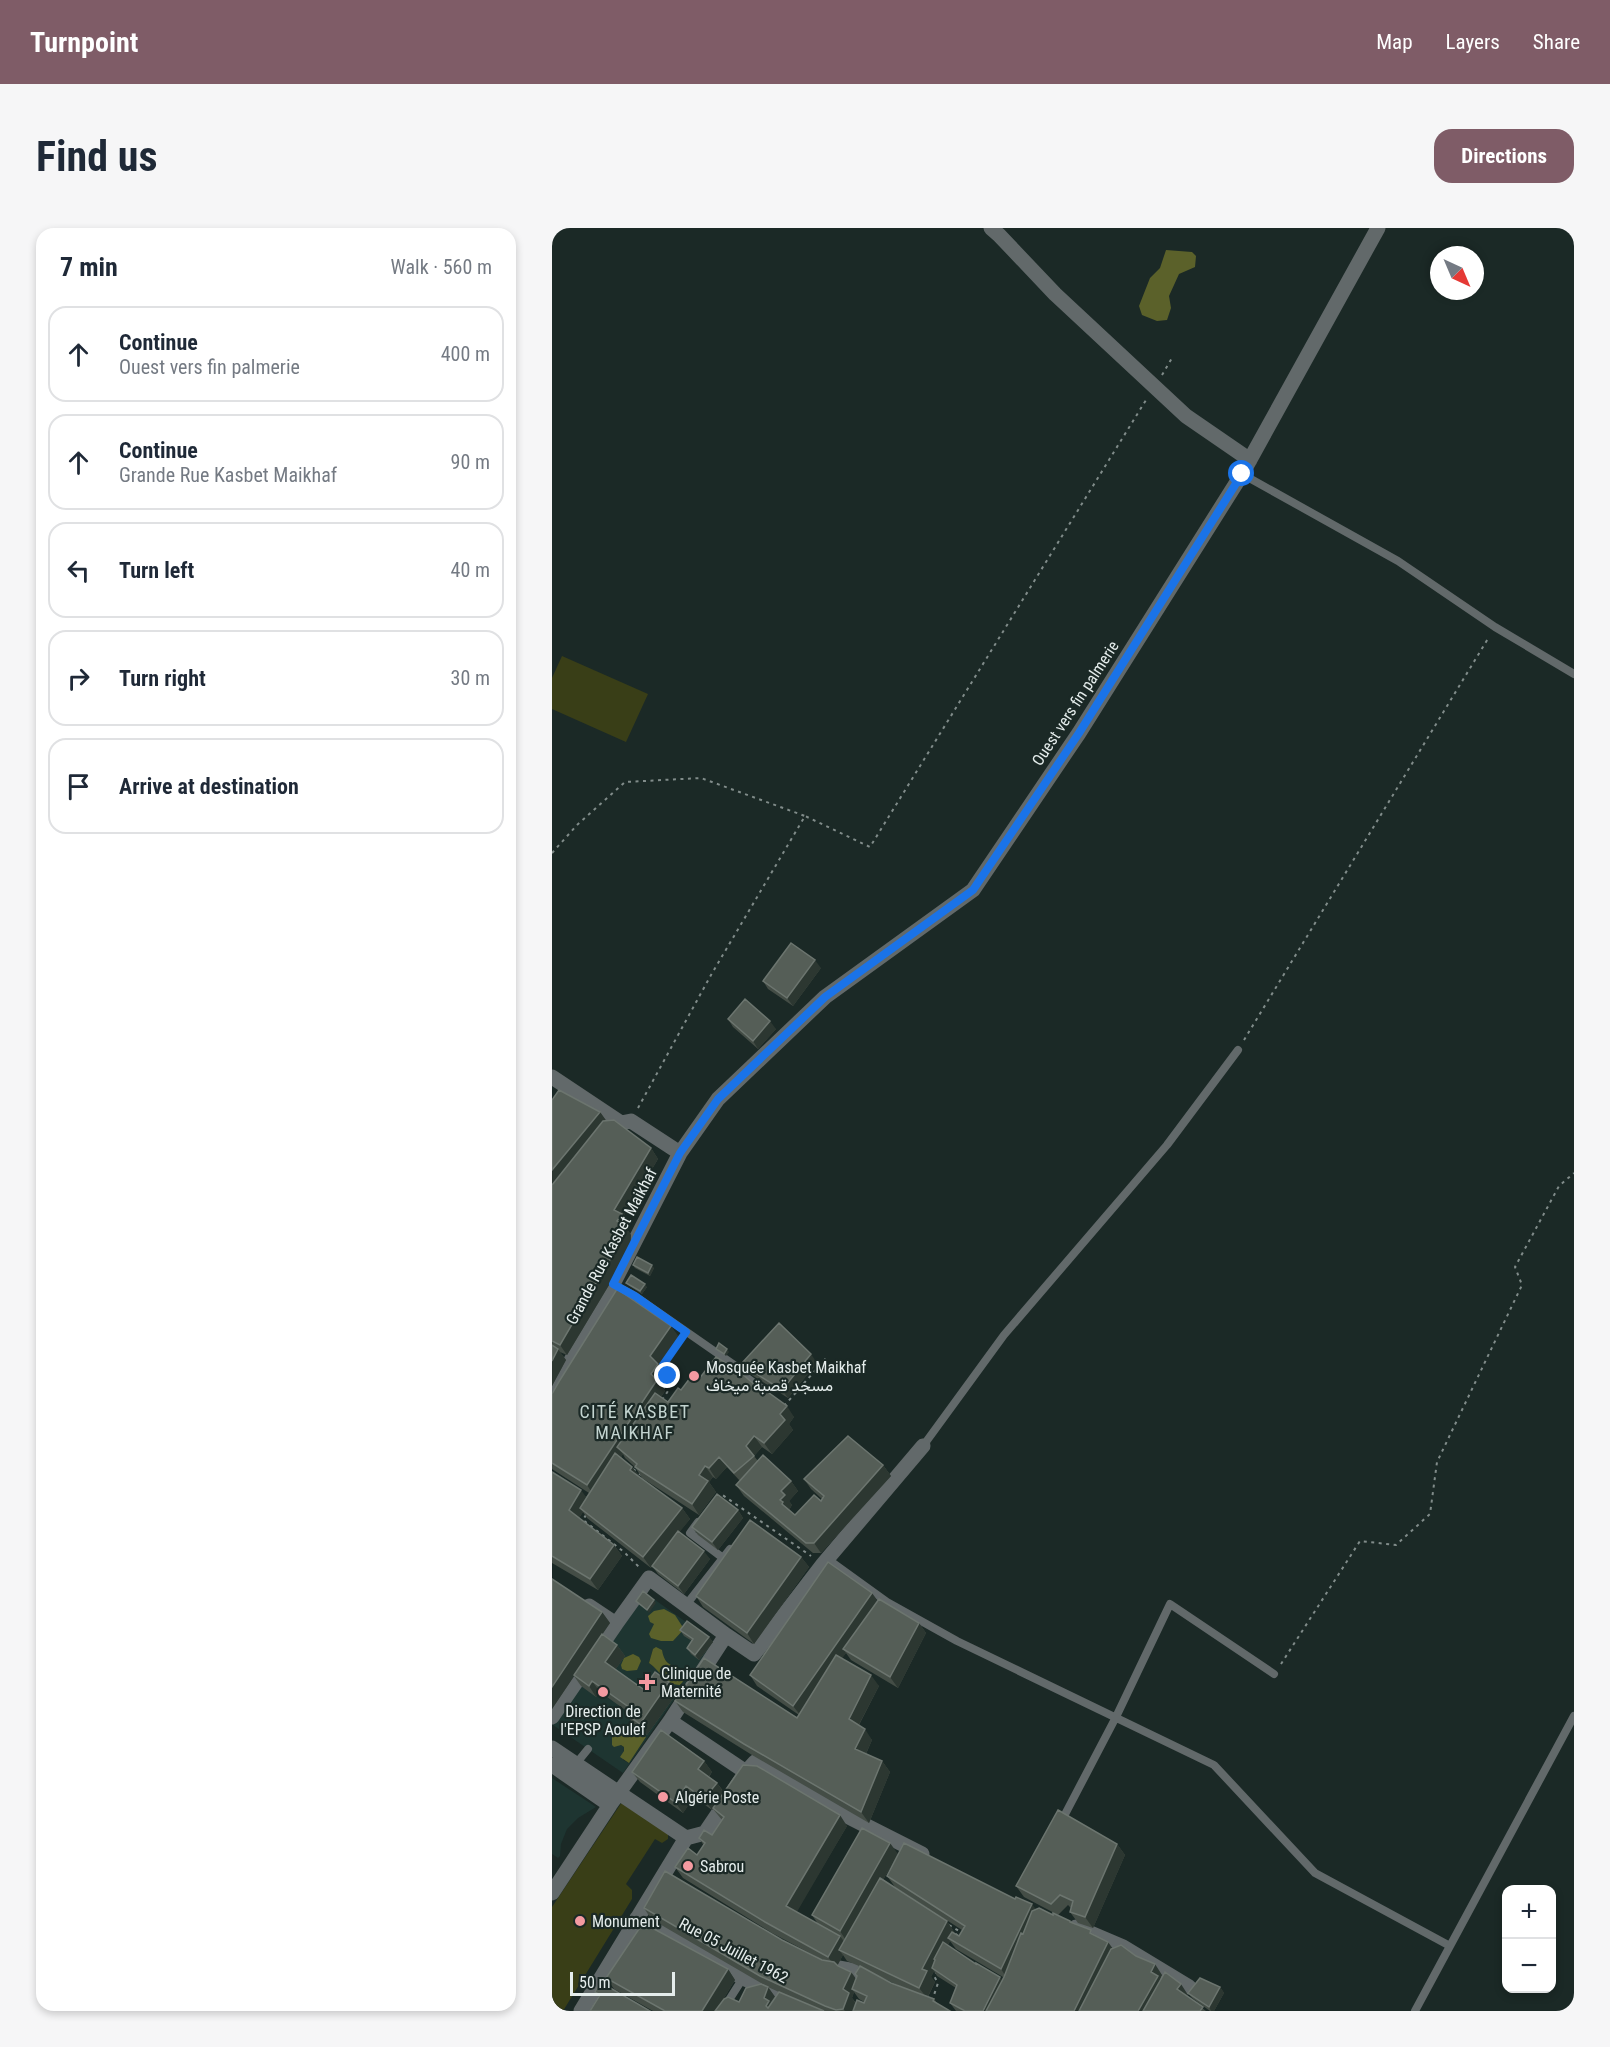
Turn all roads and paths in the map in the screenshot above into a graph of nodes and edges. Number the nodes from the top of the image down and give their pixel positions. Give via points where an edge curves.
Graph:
1 (991, 228) edge
2 (1378, 228) edge
3 (1172, 358) dead end
4 (1154, 388) junction
5 (1250, 460) junction
6 (1242, 474) junction
7 (1495, 627) junction
8 (1574, 674) edge
9 (805, 816) junction
10 (552, 853) edge
11 (1238, 1050) joint
12 (552, 1077) edge
13 (705, 1116) joint
14 (620, 1124) junction
15 (680, 1153) junction
16 (1574, 1173) edge
17 (613, 1284) junction
18 (686, 1332) junction
19 (827, 1357) dead end
20 (552, 1395) edge
21 (662, 1401) edge
22 (784, 1406) joint
23 (923, 1446) joint
24 (632, 1468) edge
25 (641, 1479) edge
26 (715, 1501) edge
27 (589, 1510) edge
28 (698, 1522) edge
29 (736, 1542) edge
30 (723, 1558) junction
31 (823, 1564) junction
32 (649, 1578) junction
33 (579, 1600) edge
34 (686, 1605) junction
35 (616, 1624) junction
36 (726, 1635) junction
37 (1274, 1674) joint
38 (1574, 1716) edge
39 (1116, 1717) junction
40 (552, 1718) edge
41 (670, 1721) junction
42 (552, 1748) edge
43 (588, 1749) dead end
44 (552, 1765) edge
45 (572, 1770) junction
46 (746, 1772) junction
47 (619, 1792) junction
48 (610, 1805) junction
49 (1057, 1830) edge
50 (686, 1838) junction
51 (936, 1862) edge
52 (558, 1870) edge
53 (552, 1893) edge
54 (638, 1918) junction
55 (941, 1919) edge
56 (1063, 1922) edge
57 (954, 1938) edge
58 (1450, 1946) junction
59 (939, 1966) edge
60 (840, 1968) edge
61 (743, 1978) junction
62 (888, 1982) edge
63 (1189, 1987) edge
64 (932, 2003) edge
65 (581, 2011) edge
66 (722, 2011) edge
67 (815, 2011) edge
68 (1415, 2011) edge

1 - 4 street
2 - 5 street, Ouest vers fin palmerie
3 - 4 path
4 - 5 street via 1186,416
4 - 9 path via 870,847
5 - 6 street, Ouest vers fin palmerie
6 - 7 lane via 1398,561
6 - 13 street, Ouest vers fin palmerie via 1079,733 973,890 825,997
7 - 8 lane
7 - 11 path
9 - 10 path via 701,778 626,782
9 - 14 path
11 - 23 lane via 1167,1145 1004,1335
12 - 14 street
13 - 15 street, Grande Rue Kasbet Maikhaf
14 - 15 street
15 - 17 street, Grande Rue Kasbet Maikhaf
16 - 37 path via 1559,1186 1515,1267 1522,1285 1437,1462 1431,1514 1396,1545 1359,1541
17 - 18 lane
17 - 20 street, Grande Rue Kasbet Maikhaf
18 - 21 path via 663,1365 668,1376 661,1384 668,1391
18 - 22 lane via 740,1369
19 - 22 path
23 - 31 street
24 - 25 path
26 - 31 path via 721,1494
27 - 32 path via 583,1520 624,1552
28 - 30 lane via 690,1533
29 - 30 lane
30 - 34 lane
31 - 36 street via 754,1654
31 - 39 lane via 833,1563 887,1602 957,1641
32 - 34 street
32 - 35 street
33 - 35 street
34 - 36 street
35 - 40 street
36 - 41 street
37 - 39 lane via 1170,1604
38 - 58 lane
39 - 49 lane
39 - 58 lane via 1214,1765 1315,1873
41 - 46 street
41 - 47 street
42 - 45 street
43 - 45 lane
44 - 45 street
45 - 47 street
45 - 48 street
46 - 50 street via 705,1833
46 - 51 street via 755,1762
47 - 48 street
47 - 50 street
48 - 52 street
50 - 54 street
52 - 53 street
54 - 61 street, Rue 05 Juillet 1962
54 - 65 street via 603,1986
55 - 57 path via 958,1931
56 - 63 street via 1123,1947
58 - 68 lane
59 - 64 path via 934,1976 938,1983
60 - 62 street
61 - 66 lane
61 - 67 street, Rue 05 Juillet 1962

